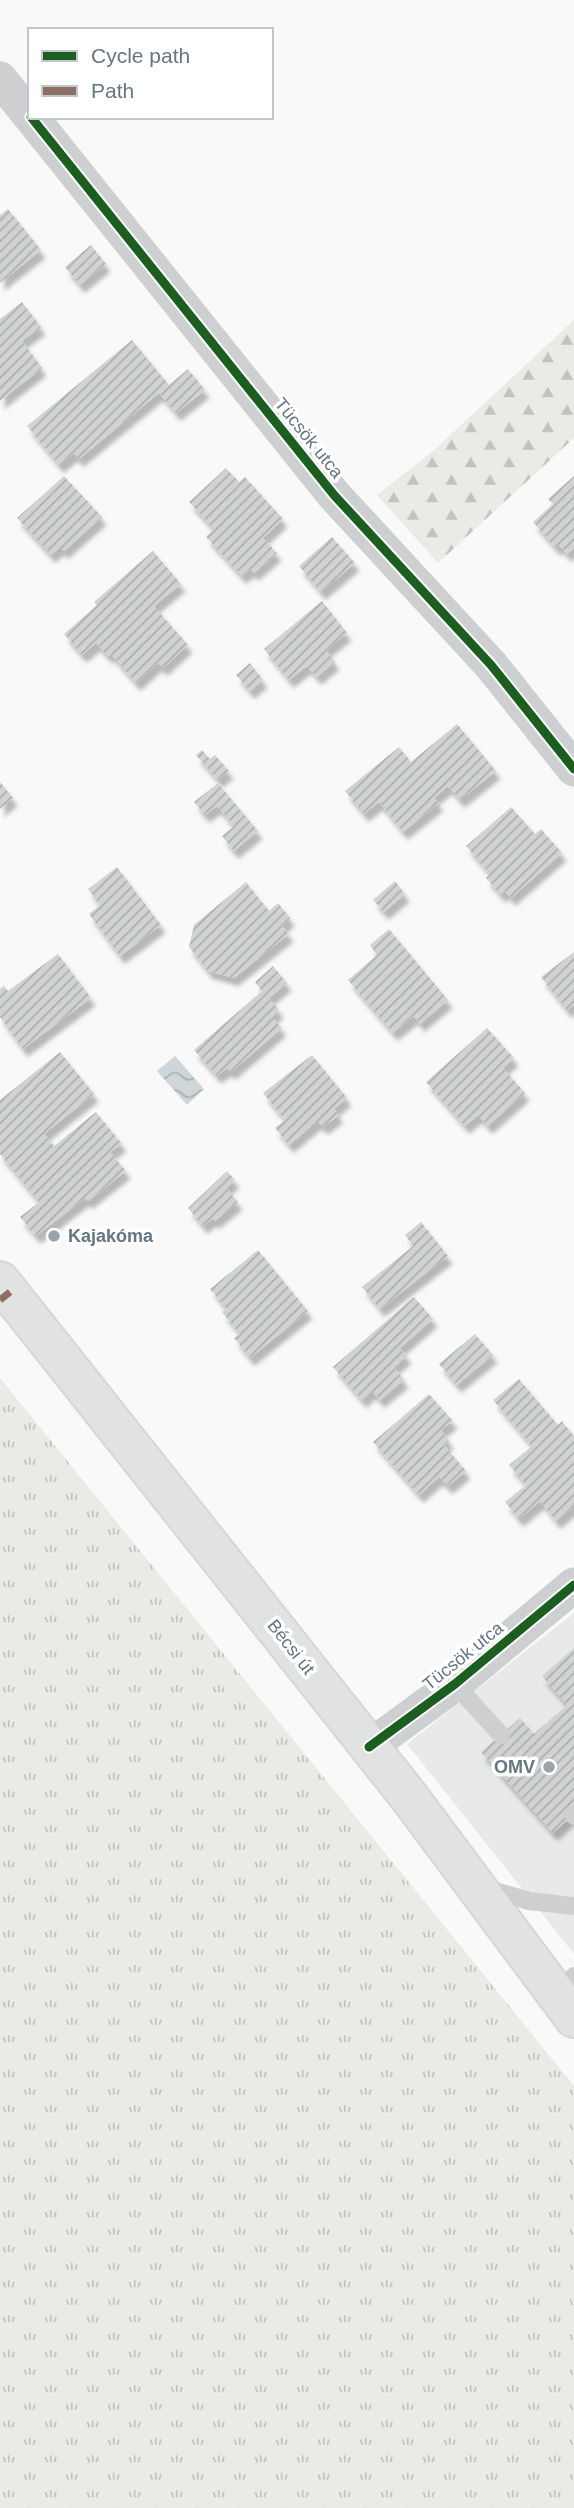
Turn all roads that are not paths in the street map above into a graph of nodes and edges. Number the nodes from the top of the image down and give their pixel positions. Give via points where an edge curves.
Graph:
1 (0, 79) edge
2 (28, 114) edge
3 (32, 119) edge
4 (574, 769) edge
5 (0, 1281) edge
6 (574, 1585) edge
7 (455, 1684) junction
8 (500, 1735) dead end
9 (369, 1747) junction
10 (476, 1885) junction
11 (574, 1906) edge
12 (572, 2001) edge

1 - 2 street, Tücsök utca
3 - 4 street, Tücsök utca via 334,495 491,665
5 - 9 main road, Bécsi út
6 - 7 street, Tücsök utca
7 - 8 lane
7 - 9 street, Tücsök utca
9 - 10 main road, Bécsi út
10 - 11 lane via 529,1900
10 - 12 main road, Bécsi út

